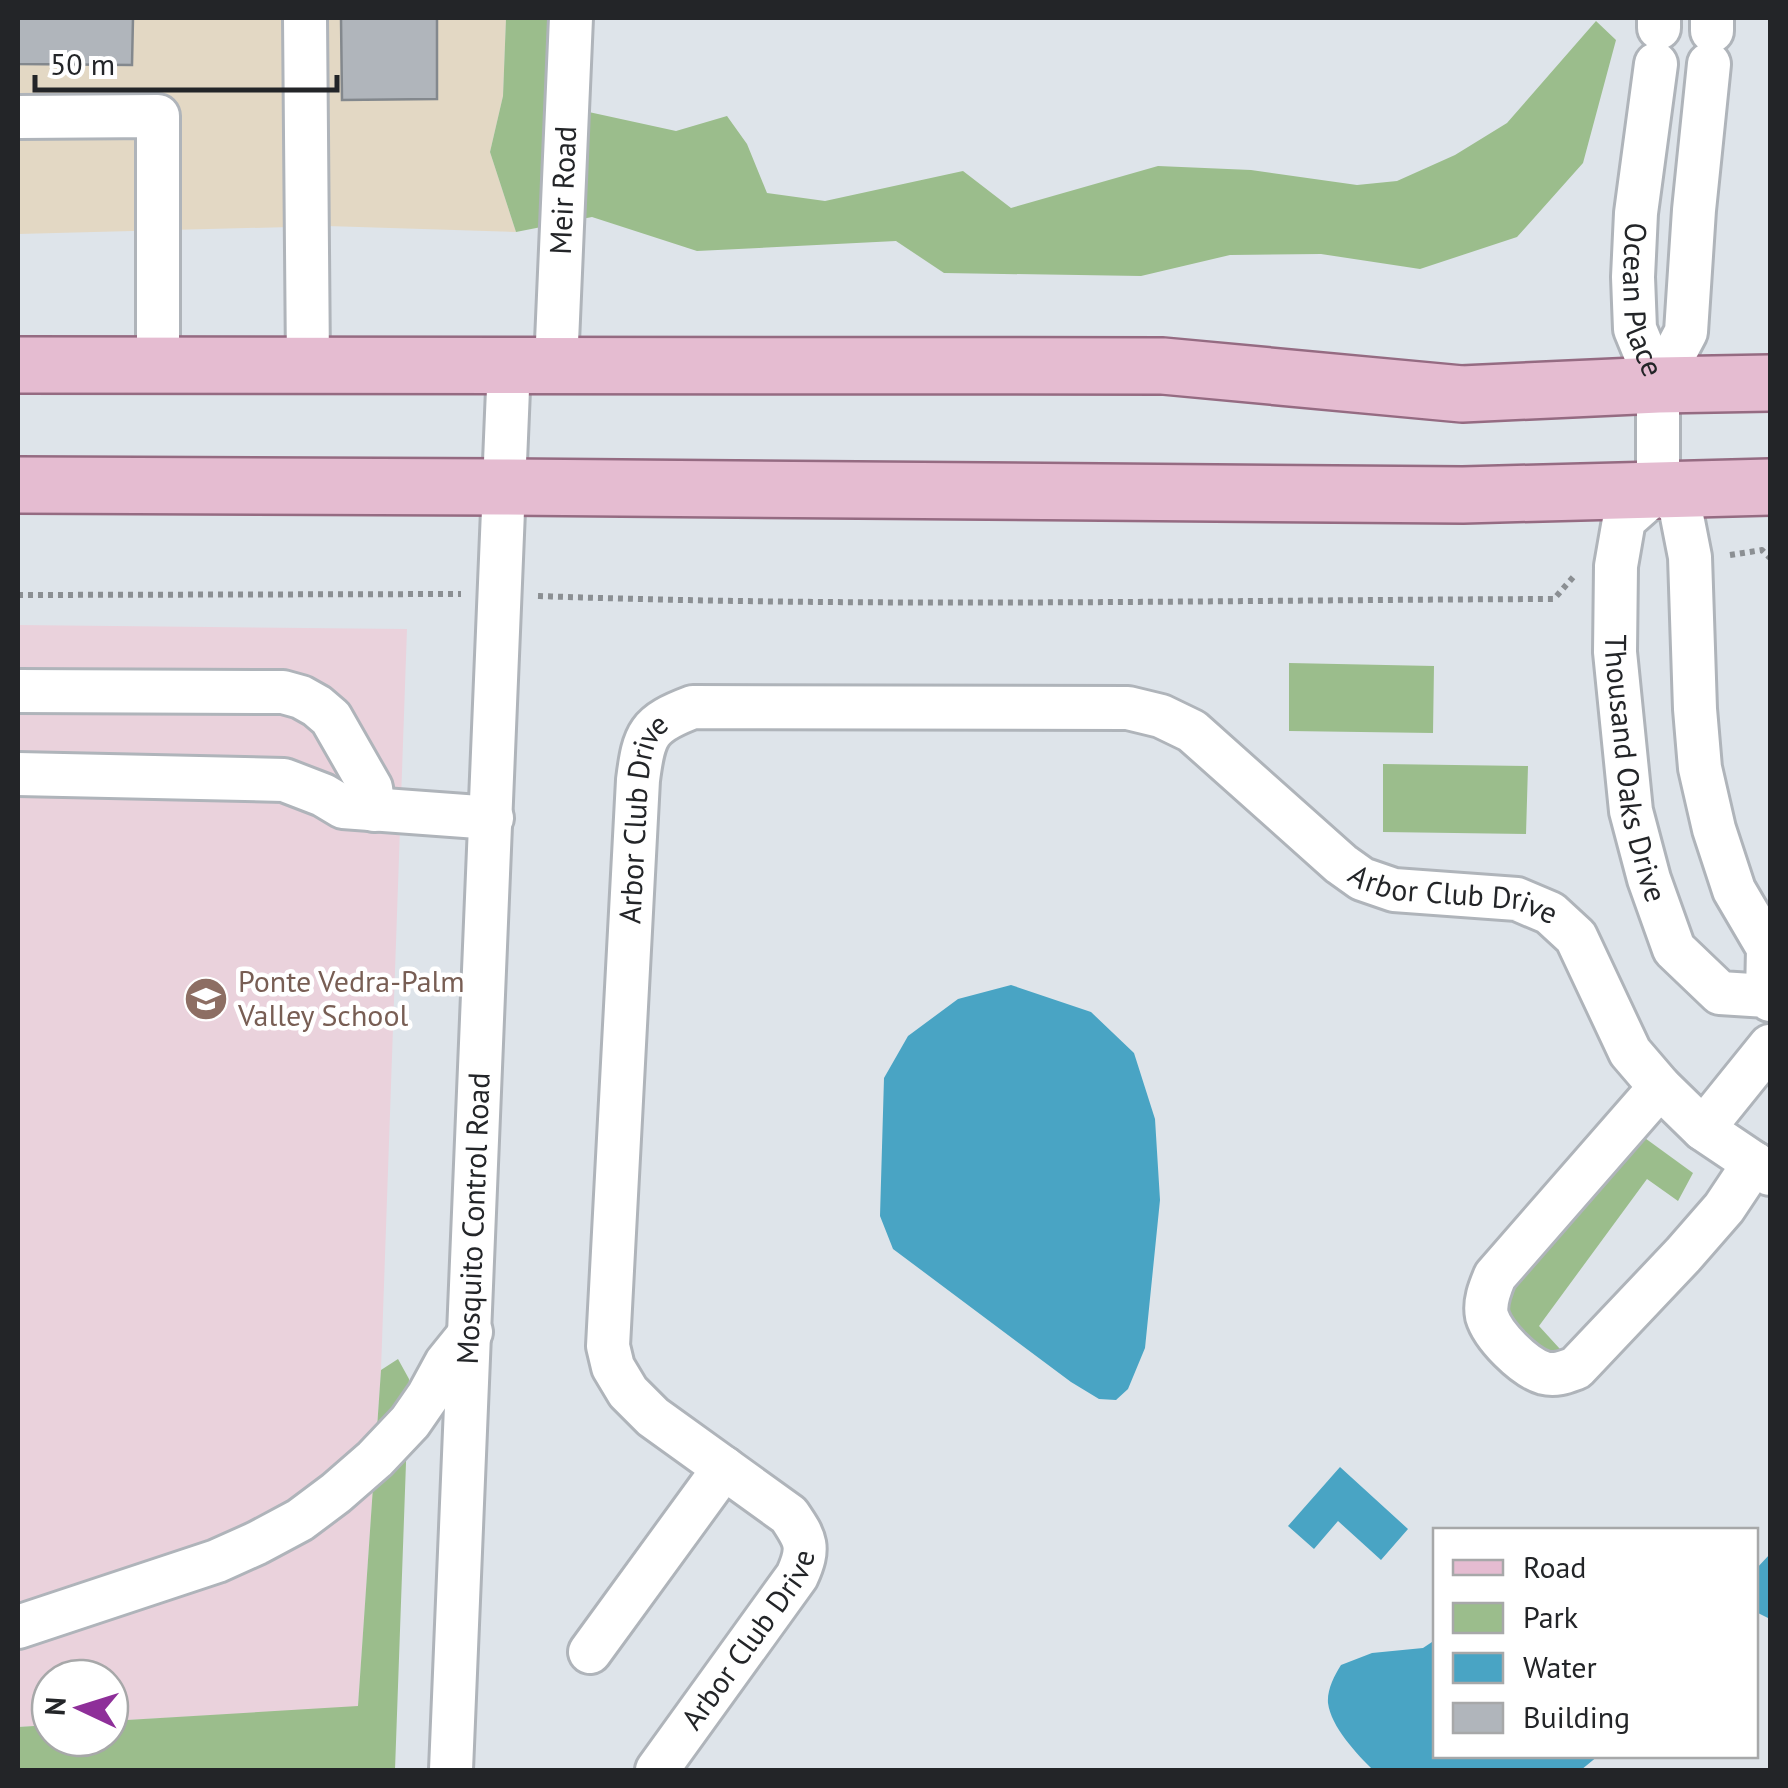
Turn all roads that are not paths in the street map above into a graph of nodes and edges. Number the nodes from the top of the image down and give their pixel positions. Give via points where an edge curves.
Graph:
1 (306, 18) edge
2 (571, 18) edge
3 (1658, 36) edge
4 (1711, 37) edge
5 (18, 117) edge
6 (18, 365) edge
7 (158, 365) junction
8 (533, 365) junction
9 (308, 366) junction
10 (1770, 383) edge
11 (1658, 385) junction
12 (18, 485) edge
13 (504, 487) junction
14 (1770, 487) edge
15 (1658, 490) junction
16 (18, 690) edge
17 (18, 774) edge
18 (374, 810) junction
19 (492, 818) junction
20 (1769, 998) edge
21 (1770, 1046) edge
22 (1660, 1087) junction
23 (1703, 1130) junction
24 (1762, 1169) edge
25 (470, 1332) junction
26 (724, 1468) junction
27 (18, 1628) edge
28 (590, 1652) dead end
29 (452, 1770) edge
30 (657, 1770) edge

1 - 9 street
2 - 8 street, Meir Road
3 - 11 street, Ocean Place via 1633,277 1635,328
4 - 11 street, Ocean Place via 1686,332
5 - 7 street via 158,116
6 - 7 main road
7 - 9 main road
8 - 9 main road
8 - 11 main road via 1163,366 1462,394
8 - 13 street, Mosquito Control Road
10 - 11 main road
11 - 15 street
12 - 13 main road
13 - 15 main road via 1463,495
13 - 19 street, Mosquito Control Road
14 - 15 main road
15 - 20 street, Thousand Oaks Drive via 1680,506 1690,557 1700,768 1734,890 1768,948
15 - 20 street, Thousand Oaks Drive via 1624,520 1616,566 1615,652 1631,811 1674,949 1720,993
16 - 18 street via 301,697 331,718 372,788
17 - 18 street via 284,780 342,807
18 - 19 street
19 - 25 street, Mosquito Control Road
21 - 23 street
22 - 23 street, Arbor Club Drive
22 - 24 street, Arbor Club Drive via 1496,1276 1487,1315 1518,1358 1542,1372 1576,1368
22 - 26 street, Arbor Club Drive via 1630,1052 1576,937 1550,913 1517,898 1394,890 1362,879 1192,731 1161,716 1128,708 693,707 656,725 642,751 638,780 608,1346 628,1392
23 - 24 street, Arbor Club Drive
25 - 27 street via 410,1422 300,1520 217,1561
25 - 29 street, Mosquito Control Road
26 - 28 street
26 - 30 street, Arbor Club Drive via 789,1515 804,1536 804,1559

